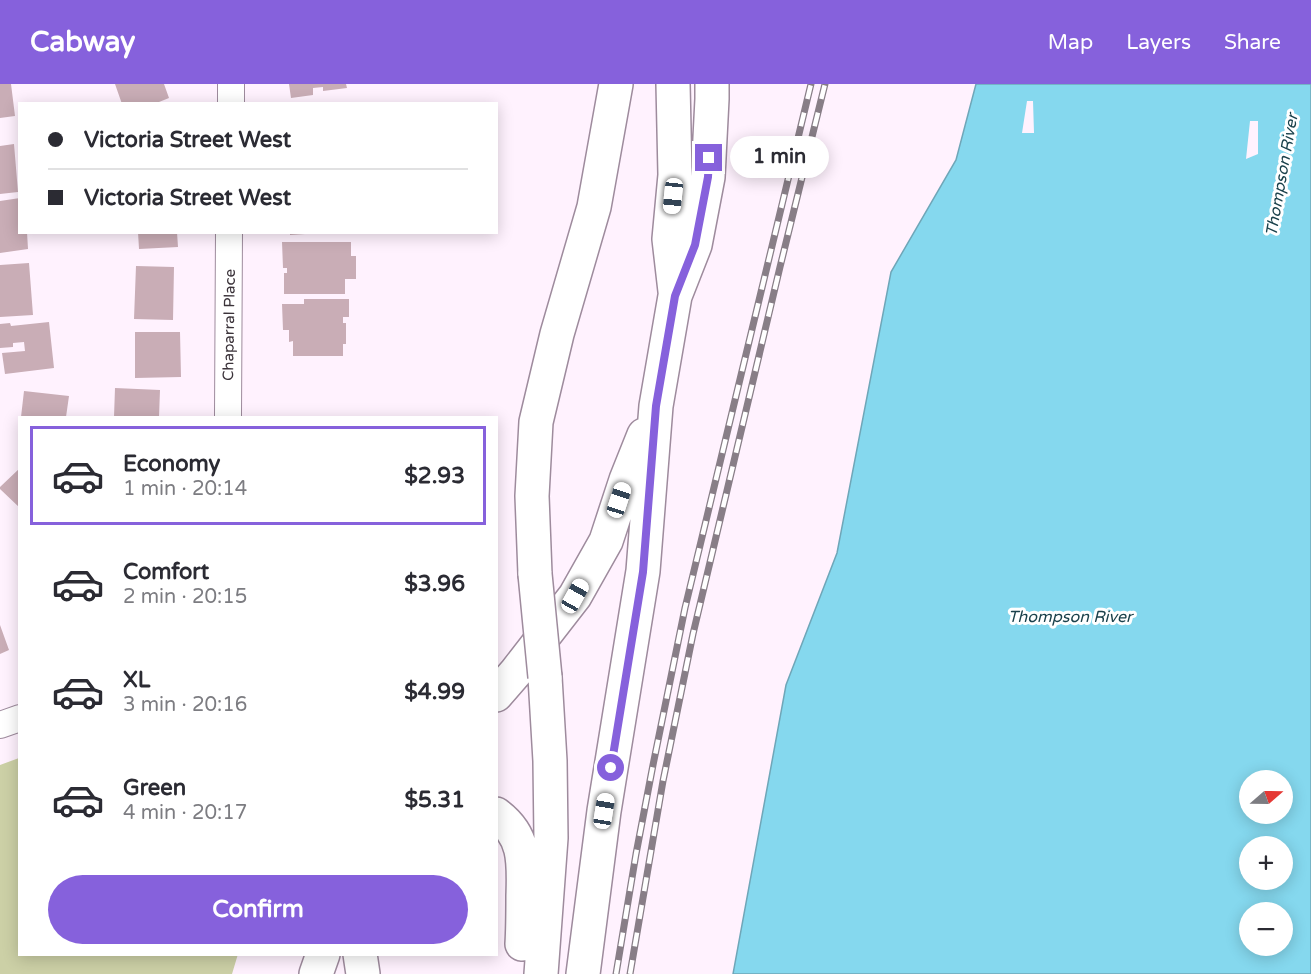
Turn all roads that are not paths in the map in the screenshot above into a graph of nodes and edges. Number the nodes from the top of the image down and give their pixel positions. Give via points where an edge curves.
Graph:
1 (231, 84) edge
2 (616, 84) edge
3 (673, 84) edge
4 (712, 84) edge
5 (231, 102) edge
6 (230, 234) edge
7 (675, 296) junction
8 (656, 406) junction
9 (228, 416) edge
10 (498, 693) edge
11 (18, 719) edge
12 (0, 725) edge
13 (498, 816) edge
14 (322, 956) edge
15 (360, 956) edge
16 (316, 974) edge
17 (363, 974) edge
18 (526, 974) edge
19 (541, 974) edge
20 (583, 974) edge

1 - 5 street
2 - 19 main road, bridge via 594,207 536,422 532,496 550,761 551,838
3 - 7 main road via 675,175 669,239
4 - 7 main road via 708,177 695,245
6 - 9 street, Chaparral Place
7 - 8 main road
8 - 10 main road via 606,540 575,596
8 - 20 main road via 643,572 604,811
11 - 12 street
13 - 18 main road via 517,838 524,861 522,951
14 - 16 main road
15 - 17 main road

